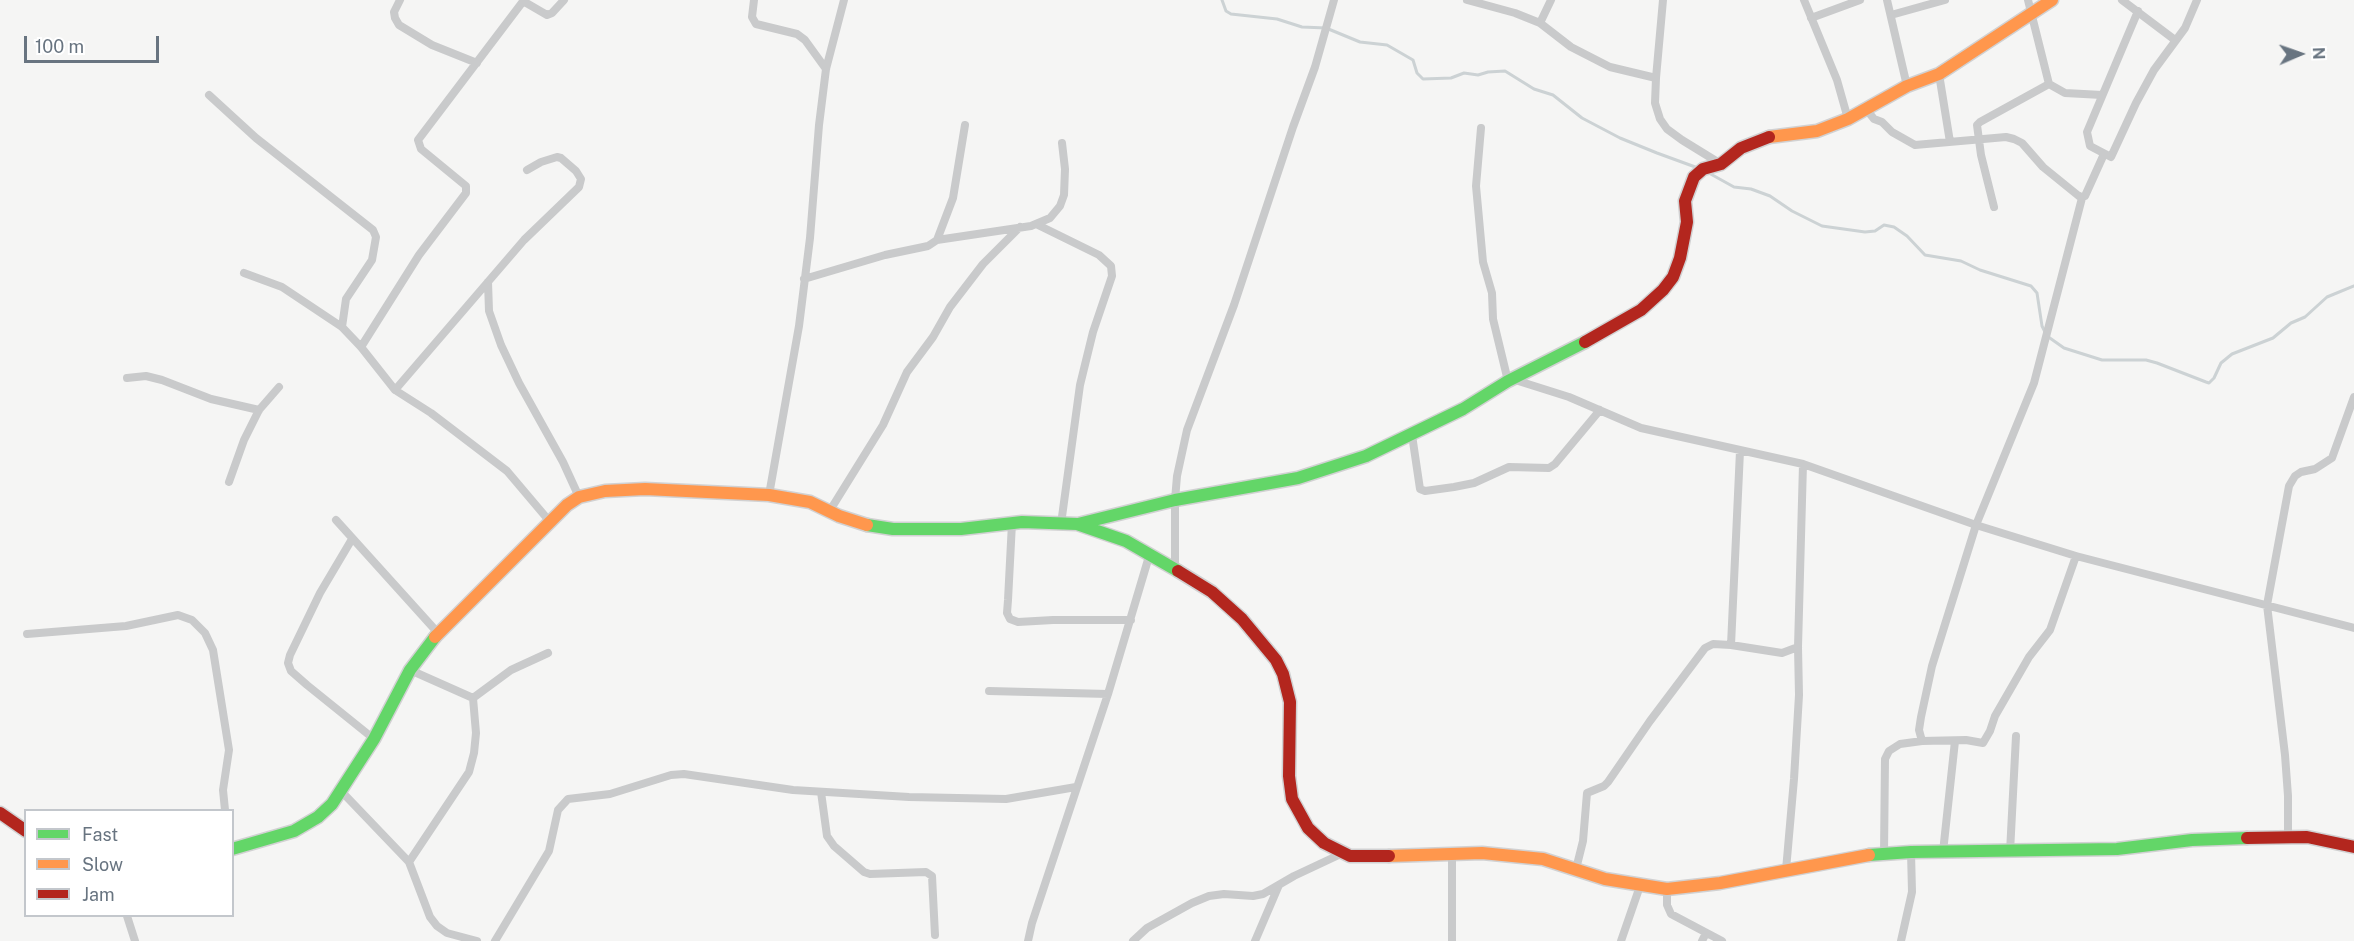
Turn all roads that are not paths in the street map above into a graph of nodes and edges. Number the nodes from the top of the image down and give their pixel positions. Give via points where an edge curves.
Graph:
1 (400, 0) edge
2 (523, 0) edge
3 (564, 0) edge
4 (754, 0) edge
5 (844, 0) edge
6 (1334, 0) edge
7 (1467, 0) edge
8 (1551, 0) edge
9 (1663, 0) edge
10 (1804, 0) edge
11 (1860, 0) edge
12 (1887, 0) edge
13 (1946, 0) edge
14 (2028, 0) edge
15 (2052, 0) edge
16 (2122, 0) edge
17 (2196, 0) edge
18 (2138, 11) junction
19 (2033, 12) junction
20 (1891, 15) junction
21 (1811, 18) junction
22 (1540, 23) junction
23 (2175, 40) junction
24 (477, 63) junction
25 (826, 69) junction
26 (1939, 74) junction
27 (1656, 78) junction
28 (2049, 84) junction
29 (1907, 86) junction
30 (209, 95) dead end
31 (2102, 95) junction
32 (1866, 109) junction
33 (1848, 119) junction
34 (965, 125) dead end
35 (1481, 128) dead end
36 (1978, 139) junction
37 (1950, 142) junction
38 (1062, 143) dead end
39 (2104, 154) junction
40 (1720, 165) junction
41 (527, 171) dead end
42 (2082, 198) junction
43 (1994, 207) dead end
44 (1038, 225) junction
45 (1020, 227) junction
46 (937, 240) junction
47 (244, 273) dead end
48 (804, 279) junction
49 (488, 282) junction
50 (342, 327) junction
51 (361, 347) junction
52 (127, 378) dead end
53 (1510, 380) junction
54 (279, 387) dead end
55 (395, 390) junction
56 (2354, 397) edge
57 (259, 410) junction
58 (1600, 410) junction
59 (1412, 435) junction
60 (1740, 451) junction
61 (1803, 464) junction
62 (229, 482) dead end
63 (769, 495) junction
64 (579, 497) junction
65 (1175, 500) junction
66 (829, 512) junction
67 (336, 520) dead end
68 (551, 523) junction
69 (1012, 523) junction
70 (1061, 524) junction
71 (1077, 524) junction
72 (1976, 525) junction
73 (352, 538) junction
74 (1150, 553) junction
75 (2076, 556) junction
76 (1175, 567) junction
77 (2267, 605) junction
78 (1131, 620) junction
79 (2354, 628) edge
80 (438, 633) junction
81 (27, 634) dead end
82 (1731, 645) junction
83 (1798, 647) junction
84 (548, 653) dead end
85 (410, 670) junction
86 (989, 690) dead end
87 (1108, 693) junction
88 (473, 698) junction
89 (2016, 736) dead end
90 (374, 739) junction
91 (1922, 741) junction
92 (1955, 741) junction
93 (1076, 787) junction
94 (342, 792) junction
95 (821, 792) junction
96 (225, 809) edge
97 (0, 813) edge
98 (24, 830) edge
99 (2288, 836) junction
100 (2354, 847) edge
101 (234, 848) edge
102 (1911, 852) junction
103 (1943, 852) junction
104 (2010, 852) junction
105 (1342, 853) junction
106 (1884, 854) junction
107 (1452, 855) junction
108 (409, 862) junction
109 (1576, 868) junction
110 (1786, 870) junction
111 (1279, 885) junction
112 (1640, 886) junction
113 (1667, 889) junction
114 (129, 917) edge
115 (934, 935) dead end
116 (447, 937) edge
117 (1704, 937) edge
118 (135, 941) edge
119 (477, 941) edge
120 (495, 941) edge
121 (1028, 941) edge
122 (1132, 941) edge
123 (1255, 941) edge
124 (1452, 941) edge
125 (1621, 941) edge
126 (1722, 941) edge
127 (1901, 941) edge

1 - 24 street via 394,12 399,25 432,45
2 - 3 street via 547,15
2 - 24 street
4 - 25 street via 752,17 756,24 798,34
5 - 25 street
6 - 65 street via 1234,305 1187,430
7 - 22 street
8 - 22 street
9 - 27 street
10 - 21 street
11 - 21 street
12 - 20 street
13 - 20 street
14 - 19 street
15 - 19 street
16 - 18 street
17 - 23 street
18 - 23 street
18 - 31 street
19 - 26 street
19 - 28 street
20 - 29 street
21 - 33 street via 1837,80
22 - 27 street via 1571,47 1610,67
23 - 39 street via 2154,70 2111,157
24 - 51 street via 418,140 421,148 466,186 466,193 419,255
25 - 48 street
26 - 29 street
26 - 37 street
27 - 40 street via 1655,103 1667,129
28 - 31 street via 2065,93
28 - 36 street via 1980,122
29 - 32 street
30 - 50 street via 256,138 373,230 376,237 372,260 346,299
31 - 39 street via 2087,139 2090,146
32 - 33 street
32 - 37 street via 1874,119 1915,145
33 - 40 street via 1817,131 1759,139
34 - 46 street via 953,198
35 - 53 street via 1476,186 1483,262
36 - 37 street
36 - 42 street via 2014,139 2022,143 2043,167
36 - 43 street
38 - 44 street via 1064,195 1050,218
39 - 42 street
40 - 53 street via 1703,169 1694,177 1685,201 1687,222 1680,258 1663,290 1615,326
41 - 49 street via 547,160 561,158 581,179 579,187 524,240
42 - 72 street via 2034,383
44 - 45 street
44 - 70 street via 1099,255 1111,266 1112,276 1080,385
45 - 46 street
45 - 66 street via 950,307 907,372 882,425
46 - 48 street via 928,246
47 - 50 street via 282,287
48 - 63 street
49 - 55 street
49 - 64 street via 489,311 501,345
50 - 51 street
51 - 55 street
52 - 57 street via 146,376 211,399
53 - 58 street via 1569,396
53 - 59 street via 1463,410
54 - 57 street
55 - 68 street via 431,412 507,471
56 - 77 street via 2332,458 2301,472 2289,486
57 - 62 street
58 - 59 street via 1549,468 1509,467 1474,483 1425,491 1420,489
58 - 60 street via 1641,428
59 - 65 street via 1366,456 1298,478
60 - 61 street
60 - 82 street
61 - 72 street
61 - 83 street
63 - 64 street via 645,489
63 - 66 street via 810,502
64 - 68 street
65 - 71 street
65 - 76 street
66 - 69 street via 893,529 961,529
67 - 73 street
68 - 80 street
69 - 70 street
69 - 78 street via 1007,613 1010,619
70 - 71 street
71 - 74 street
72 - 75 street
72 - 91 street via 1932,666 1920,717
73 - 80 street
73 - 90 street via 320,593 288,663 291,671
74 - 76 street
74 - 78 street
75 - 77 street
75 - 92 street via 2050,630 2029,657 1983,743
76 - 105 street via 1242,618 1276,660 1290,702 1292,799 1308,828
77 - 79 street
77 - 99 street via 2285,755
78 - 87 street
80 - 85 street
81 - 96 street via 126,626 178,615 192,620 205,633 213,650 229,750 223,790
82 - 83 street via 1782,653
82 - 109 street via 1713,644 1705,648 1608,782 1587,793
83 - 110 street via 1798,716
84 - 88 street via 511,670
85 - 88 street
85 - 90 street
86 - 87 street
87 - 93 street
88 - 108 street via 476,733 469,771
89 - 104 street
90 - 94 street
91 - 92 street
91 - 106 street via 1900,744 1885,759
92 - 103 street
93 - 95 street via 1006,799
93 - 121 street
94 - 101 street via 304,826
94 - 108 street
95 - 115 street via 827,836 864,872 926,872 932,876
95 - 120 street via 684,774 610,794 568,799 558,810 549,851
97 - 98 street
99 - 100 street
99 - 104 street via 2192,840 2117,849
102 - 103 street
102 - 106 street
102 - 127 street via 1912,892
103 - 104 street
105 - 107 street
105 - 111 street
106 - 110 street
107 - 109 street via 1482,853 1543,859
107 - 124 street
108 - 116 street via 430,917
109 - 112 street
110 - 113 street
111 - 122 street via 1253,896 1209,896 1147,928
111 - 123 street
112 - 113 street
112 - 125 street
113 - 117 street via 1671,914
114 - 118 street
116 - 119 street
117 - 126 street

